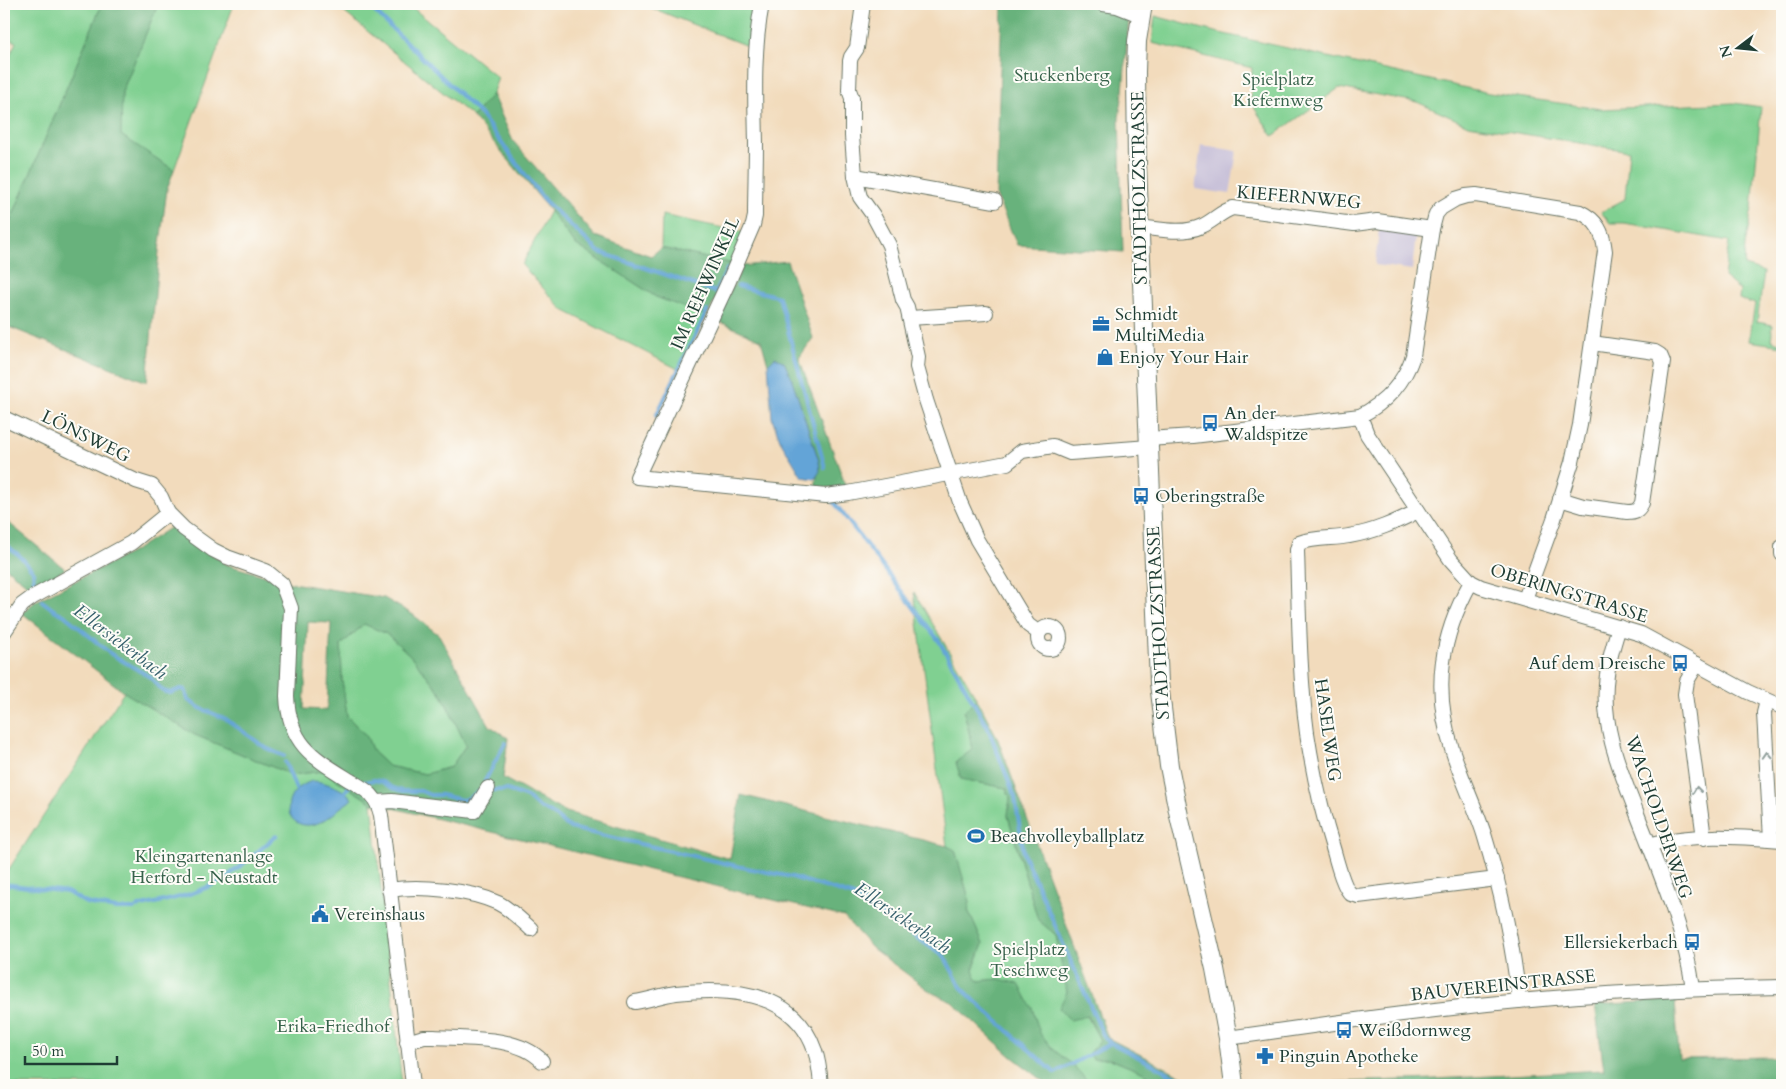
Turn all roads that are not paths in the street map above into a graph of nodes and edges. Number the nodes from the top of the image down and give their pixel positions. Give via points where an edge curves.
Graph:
1 (762, 4) edge
2 (863, 4) edge
3 (1103, 4) edge
4 (1142, 9) edge
5 (855, 176) junction
6 (995, 201) dead end
7 (1139, 227) junction
8 (1432, 229) junction
9 (986, 313) dead end
10 (910, 318) junction
11 (1592, 343) junction
12 (1360, 416) junction
13 (4, 418) edge
14 (1148, 443) junction
15 (950, 474) junction
16 (1560, 500) junction
17 (1418, 511) junction
18 (168, 513) junction
19 (1782, 547) edge
20 (1782, 554) edge
21 (1471, 582) junction
22 (1525, 599) junction
23 (1619, 627) junction
24 (4, 632) edge
25 (1039, 633) dead end
26 (1697, 664) junction
27 (1766, 701) junction
28 (1782, 707) edge
29 (488, 788) dead end
30 (378, 802) junction
31 (1704, 838) junction
32 (1777, 839) edge
33 (1648, 845) junction
34 (1497, 879) junction
35 (390, 890) junction
36 (531, 929) dead end
37 (1782, 986) edge
38 (1692, 988) junction
39 (1519, 1001) junction
40 (635, 1002) dead end
41 (1228, 1038) junction
42 (407, 1042) junction
43 (542, 1062) dead end
44 (413, 1085) edge
45 (821, 1085) edge
46 (1234, 1085) edge

1 - 15 street, IM REHWINKEL via 754,65 755,216 728,283 638,477 826,496
2 - 5 street via 857,48 850,62
3 - 4 street
4 - 7 street, STADTHOLZSTRASSE via 1136,72
5 - 6 street
5 - 10 street via 860,197 889,245
7 - 8 street, KIEFERNWEG via 1183,231 1203,226 1233,208 1354,224 1377,221
7 - 14 street, STADTHOLZSTRASSE
8 - 11 street via 1441,208 1466,196 1580,212 1589,216 1604,236 1605,251
8 - 12 street via 1409,368 1388,396
9 - 10 street
10 - 15 street via 917,368
11 - 16 street via 1572,462
11 - 16 street via 1655,352 1663,362 1642,503 1634,512 1626,512
12 - 14 street
12 - 17 street, OBERINGSTRASSE via 1368,434
13 - 18 street, LÖNSWEG via 152,486
14 - 15 street via 1070,453 1053,446 1022,450 1007,463
14 - 41 street, STADTHOLZSTRASSE via 1163,726 1179,816
15 - 25 street via 977,540 1028,625
16 - 22 street
17 - 21 street, OBERINGSTRASSE via 1451,560
17 - 34 street, HASELWEG via 1372,532 1306,540 1299,543 1296,550 1307,732 1323,815 1351,894 1358,896
18 - 24 street via 132,543 33,597 22,605
18 - 30 street via 213,550 266,571 282,584 291,608 287,696 291,726 310,753 371,793
19 - 20 street
21 - 22 street, OBERINGSTRASSE
21 - 34 street via 1450,625 1444,648 1442,703 1451,748
22 - 23 street, OBERINGSTRASSE
23 - 26 street, OBERINGSTRASSE via 1656,641
23 - 33 street, WACHOLDERWEG via 1606,676 1611,742
26 - 27 street, OBERINGSTRASSE
31 -> 26 street via 1685,694
27 - 28 street, OBERINGSTRASSE
32 -> 27 street via 1764,713
29 - 30 street via 474,811
30 - 35 street
31 - 32 street
31 - 33 street via 1663,840
33 - 38 street, WACHOLDERWEG via 1689,962
34 - 39 street via 1508,925
35 - 36 street via 403,888 476,894 499,903
35 - 42 street
37 - 38 street, BAUVEREINSTRASSE
38 - 39 street, BAUVEREINSTRASSE
39 - 41 street, BAUVEREINSTRASSE
40 - 45 street via 674,993 720,991 771,1002 786,1010 807,1035 815,1050
41 - 46 street, STADTHOLZSTRASSE
42 - 43 street via 434,1037 504,1042 535,1054
42 - 44 street

